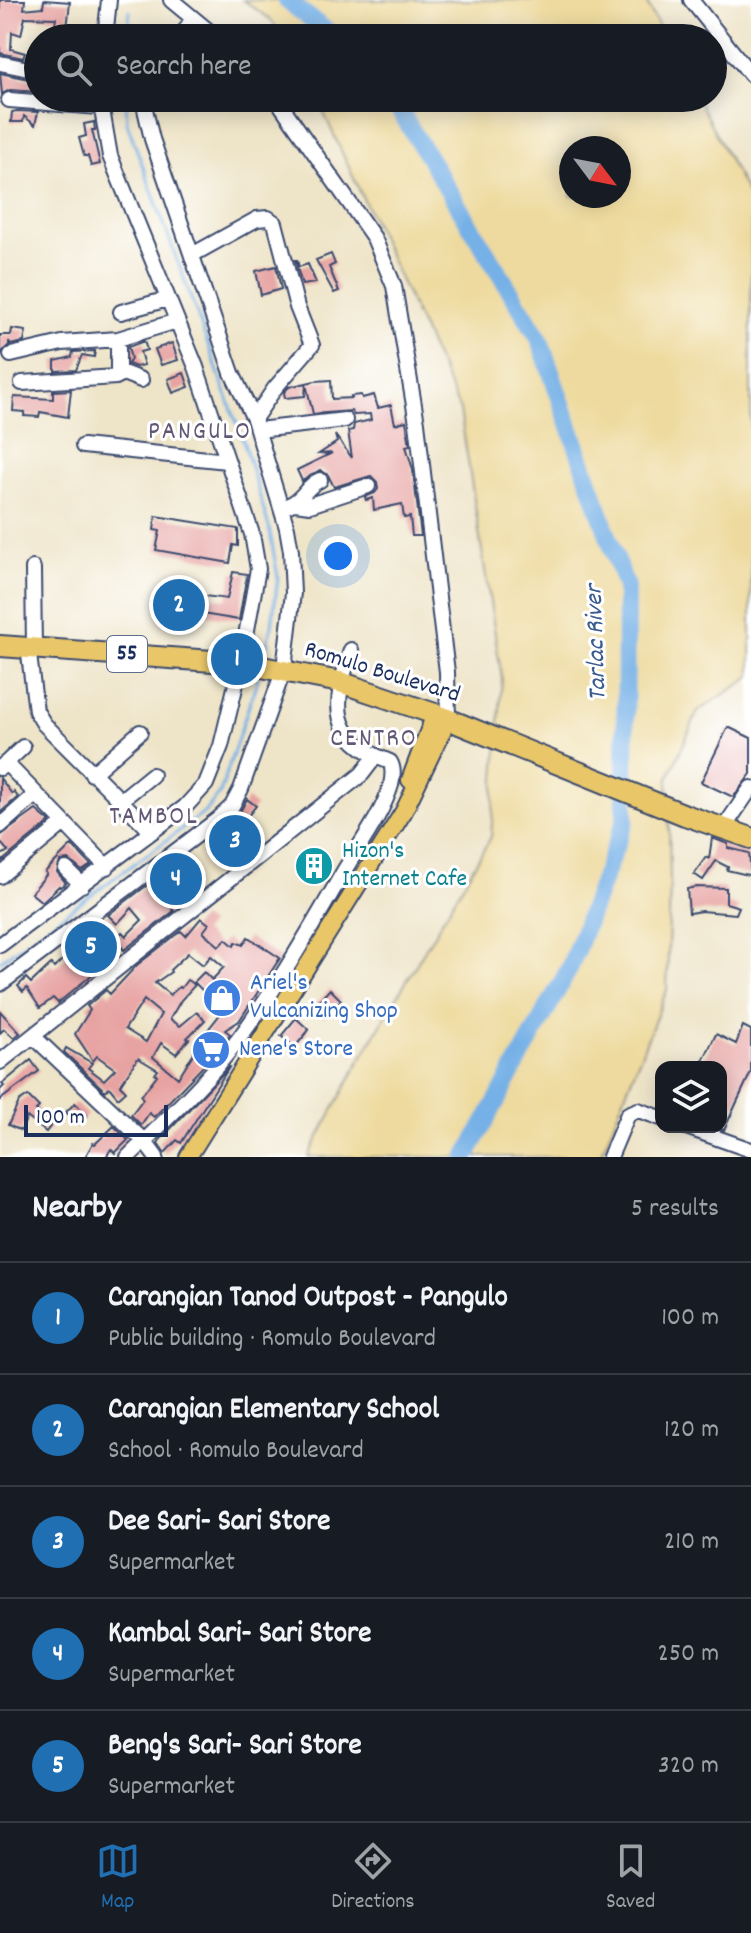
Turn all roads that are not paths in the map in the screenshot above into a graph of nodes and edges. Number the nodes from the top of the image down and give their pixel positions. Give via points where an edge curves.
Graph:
1 (109, 0) edge
2 (171, 0) edge
3 (691, 0) edge
4 (192, 19) junction
5 (106, 24) edge
6 (189, 24) edge
7 (199, 24) edge
8 (710, 24) edge
9 (727, 45) edge
10 (0, 63) edge
11 (24, 68) edge
12 (751, 75) edge
13 (9, 100) dead end
14 (24, 100) edge
15 (102, 112) edge
16 (146, 112) edge
17 (286, 112) edge
18 (192, 255) junction
19 (168, 299) junction
20 (121, 312) dead end
21 (177, 321) junction
22 (118, 339) junction
23 (11, 355) dead end
24 (118, 371) junction
25 (141, 380) dead end
26 (22, 383) dead end
27 (345, 420) dead end
28 (256, 424) junction
29 (83, 446) dead end
30 (227, 461) junction
31 (320, 480) dead end
32 (368, 486) dead end
33 (288, 506) junction
34 (33, 568) dead end
35 (0, 646) edge
36 (31, 648) junction
37 (351, 650) dead end
38 (241, 663) junction
39 (284, 669) junction
40 (340, 682) junction
41 (447, 719) junction
42 (140, 732) dead end
43 (23, 747) dead end
44 (375, 757) junction
45 (3, 765) edge
46 (92, 774) junction
47 (152, 775) dead end
48 (751, 788) edge
49 (36, 794) junction
50 (120, 801) junction
51 (63, 824) junction
52 (0, 826) edge
53 (723, 829) junction
54 (151, 831) junction
55 (751, 838) edge
56 (107, 867) junction
57 (66, 869) dead end
58 (0, 876) edge
59 (82, 885) junction
60 (0, 945) edge
61 (0, 984) edge
62 (33, 1036) junction
63 (0, 1062) edge
64 (655, 1116) edge
65 (703, 1133) edge
66 (144, 1141) junction
67 (751, 1150) edge
68 (128, 1157) edge
69 (156, 1157) edge
70 (188, 1157) edge
71 (610, 1157) edge

1 - 5 street
2 - 4 street
3 - 8 street
4 - 6 street
4 - 7 street
9 - 12 street
10 - 11 street
13 - 14 street
15 - 19 street via 110,156
16 - 18 street
17 - 41 street via 374,238 394,286 419,439 447,672
18 - 28 street via 232,373
18 - 28 street via 257,219 275,223 312,345 275,388
19 - 20 street
19 - 21 street
21 - 22 street
21 - 30 street
22 - 23 street via 62,343
22 - 24 street
24 - 25 street
24 - 26 street via 116,377
27 - 28 street
28 - 33 street
29 - 30 street
30 - 38 street via 258,569
31 - 33 street
32 - 33 street via 310,505
33 - 39 street via 293,593
34 - 36 street
35 - 36 highway, Romulo Boulevard / 55
36 - 38 highway, Romulo Boulevard / 55
36 - 46 street via 36,711
37 - 40 street
38 - 39 highway, Romulo Boulevard / 55
38 - 54 street via 206,784
39 - 40 highway, Romulo Boulevard / 55
39 - 61 street via 232,806
40 - 41 highway, Romulo Boulevard / 55
40 - 44 street via 343,729
41 - 53 highway, Romulo Boulevard / 55
41 - 70 main road via 395,812 393,826
42 - 46 street
43 - 45 street
44 - 62 street via 362,774
44 - 66 street via 393,767 390,786 314,922 219,1064
45 - 49 street
46 - 50 street
47 - 50 street
48 - 53 street
49 - 51 street
49 - 52 street
50 - 54 street
51 - 56 street
51 - 58 street
53 - 55 highway, 55
54 - 56 street
56 - 59 street
57 - 59 street
59 - 60 street
62 - 63 street
62 - 66 street
64 - 71 street via 638,1110 628,1114
65 - 67 street
66 - 68 street
66 - 69 street

